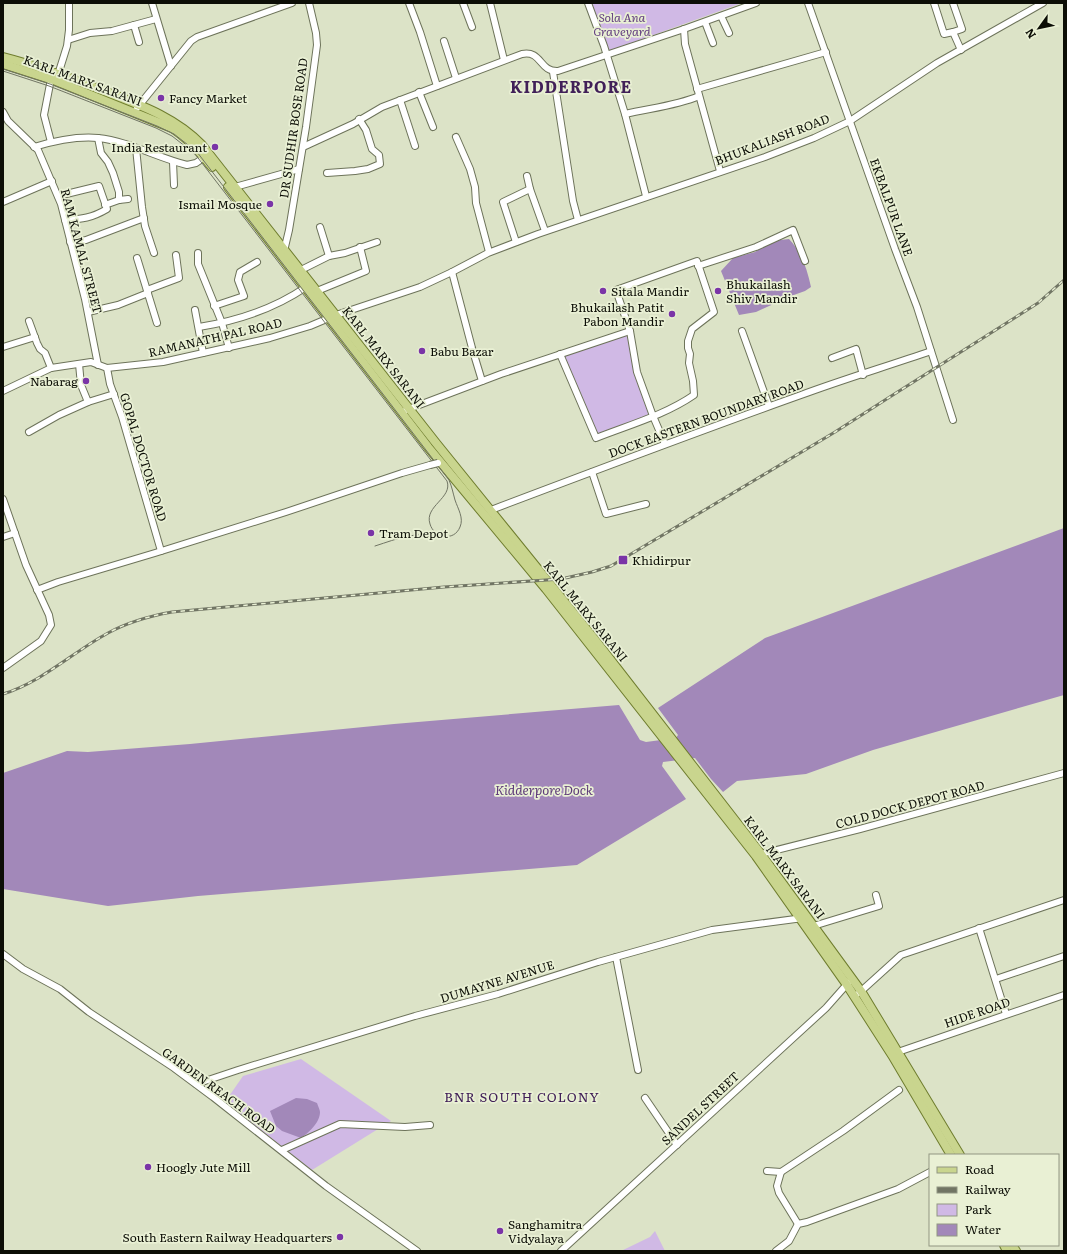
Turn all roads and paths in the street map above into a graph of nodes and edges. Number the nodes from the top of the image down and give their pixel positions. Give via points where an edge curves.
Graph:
1 (69, 3) edge
2 (152, 3) edge
3 (292, 3) edge
4 (309, 3) edge
5 (409, 3) edge
6 (463, 3) edge
7 (490, 3) edge
8 (588, 3) edge
9 (756, 3) edge
10 (808, 3) edge
11 (934, 3) edge
12 (953, 3) edge
13 (1039, 4) edge
14 (720, 16) junction
15 (156, 19) junction
16 (705, 22) junction
17 (134, 25) junction
18 (472, 26) dead end
19 (684, 30) junction
20 (954, 32) junction
21 (729, 33) dead end
22 (68, 40) junction
23 (444, 41) dead end
24 (139, 42) dead end
25 (713, 42) dead end
26 (961, 50) junction
27 (826, 52) junction
28 (607, 55) junction
29 (3, 57) edge
30 (504, 60) junction
31 (3, 64) edge
32 (170, 66) junction
33 (553, 72) junction
34 (456, 78) junction
35 (55, 80) junction
36 (437, 86) junction
37 (697, 89) junction
38 (419, 92) junction
39 (699, 96) junction
40 (400, 100) junction
41 (139, 104) junction
42 (3, 112) edge
43 (135, 112) junction
44 (625, 114) junction
45 (155, 116) junction
46 (359, 119) junction
47 (850, 121) junction
48 (6, 122) edge
49 (433, 127) dead end
50 (456, 137) dead end
51 (98, 138) junction
52 (51, 142) junction
53 (415, 146) dead end
54 (34, 147) junction
55 (302, 147) junction
56 (136, 148) junction
57 (207, 156) junction
58 (174, 162) junction
59 (299, 169) junction
60 (720, 171) junction
61 (327, 173) dead end
62 (527, 176) dead end
63 (52, 181) junction
64 (174, 185) dead end
65 (232, 188) junction
66 (530, 189) junction
67 (58, 196) junction
68 (646, 196) junction
69 (128, 199) dead end
70 (119, 200) junction
71 (3, 202) edge
72 (105, 205) junction
73 (144, 218) junction
74 (65, 220) junction
75 (578, 220) junction
76 (320, 227) dead end
77 (545, 231) junction
78 (70, 242) junction
79 (377, 242) dead end
80 (514, 243) junction
81 (360, 247) junction
82 (282, 252) junction
83 (489, 252) junction
84 (154, 253) dead end
85 (198, 253) dead end
86 (176, 255) dead end
87 (329, 256) junction
88 (137, 258) dead end
89 (805, 261) dead end
90 (257, 262) dead end
91 (698, 266) junction
92 (301, 270) junction
93 (452, 272) junction
94 (306, 287) junction
95 (147, 291) junction
96 (317, 291) junction
97 (214, 306) junction
98 (195, 310) dead end
99 (88, 312) junction
100 (333, 316) junction
101 (29, 321) dead end
102 (158, 323) dead end
103 (222, 323) junction
104 (199, 327) junction
105 (630, 331) junction
106 (742, 331) dead end
107 (35, 337) junction
108 (3, 347) edge
109 (229, 348) junction
110 (931, 351) junction
111 (203, 353) junction
112 (560, 354) junction
113 (832, 358) dead end
114 (79, 364) junction
115 (97, 365) junction
116 (51, 368) junction
117 (107, 368) junction
118 (863, 375) junction
119 (482, 381) junction
120 (3, 391) edge
121 (114, 394) junction
122 (88, 402) junction
123 (769, 406) junction
124 (406, 410) junction
125 (652, 416) junction
126 (953, 420) dead end
127 (29, 432) dead end
128 (665, 444) junction
129 (443, 462) junction
130 (592, 472) junction
131 (3, 499) edge
132 (646, 504) dead end
133 (491, 510) junction
134 (15, 533) junction
135 (3, 537) edge
136 (161, 551) junction
137 (37, 590) junction
138 (3, 668) edge
139 (660, 729) junction
140 (1064, 773) edge
141 (695, 774) junction
142 (762, 854) junction
143 (876, 895) dead end
144 (1064, 900) edge
145 (804, 918) junction
146 (810, 926) junction
147 (980, 928) junction
148 (3, 954) edge
149 (1064, 956) edge
150 (616, 957) junction
151 (996, 979) junction
152 (850, 982) junction
153 (858, 994) junction
154 (1064, 995) edge
155 (1006, 1014) junction
156 (895, 1053) junction
157 (638, 1070) dead end
158 (911, 1081) junction
159 (196, 1084) junction
160 (899, 1090) dead end
161 (645, 1098) dead end
162 (430, 1125) dead end
163 (677, 1145) junction
164 (282, 1150) junction
165 (951, 1154) edge
166 (959, 1154) edge
167 (767, 1171) dead end
168 (781, 1172) junction
169 (929, 1173) edge
170 (798, 1224) junction
171 (417, 1251) edge
172 (561, 1251) edge
173 (776, 1251) edge

1 - 22 street
2 - 15 street
3 - 32 street via 206,32 191,41
4 - 55 street, DR SUDHIR BOSE ROAD via 317,46
5 - 36 street
6 - 18 street
7 - 30 street
8 - 28 street
9 - 14 street
10 - 27 street, EKBALPUR LANE
11 - 20 street via 944,34
12 - 20 street via 962,29
13 - 26 street, BHUKALIASH ROAD
14 - 16 street
14 - 21 street
15 - 17 street
15 - 32 street
16 - 19 street
16 - 25 street
17 - 22 street
17 - 24 street
19 - 28 street
19 - 37 street via 685,44
20 - 26 street
22 - 35 street
23 - 34 street
26 - 47 street, BHUKALIASH ROAD
27 - 37 street
27 - 47 street, EKBALPUR LANE
28 - 33 street
28 - 44 street
29 - 35 main road via 32,65
30 - 33 street via 530,52
30 - 34 street
31 - 35 main road, KARL MARX SARANI
32 - 41 street
33 - 75 street
34 - 36 street
35 - 41 main road
35 - 43 main road, KARL MARX SARANI
35 - 52 street via 44,115
36 - 38 street
37 - 39 street
38 - 40 street
38 - 49 street
39 - 44 street via 685,102
39 - 60 street
40 - 46 street
40 - 53 street
41 - 43 street
41 - 45 main road
42 - 48 street, RAM KAMAL STREET
43 - 45 main road, KARL MARX SARANI
44 - 68 street
45 - 57 main road, KARL MARX SARANI via 176,123 189,132 202,145
46 - 55 street
46 - 61 street via 366,130 372,149 379,155 380,164 368,169
47 - 60 street, BHUKALIASH ROAD via 814,138
47 - 110 street, EKBALPUR LANE
48 - 54 street, RAM KAMAL STREET
50 - 83 street via 470,169
51 - 52 street
51 - 56 street
51 - 70 street via 101,153 113,173
52 - 54 street
54 - 63 street, RAM KAMAL STREET via 38,150
55 - 59 street, DR SUDHIR BOSE ROAD
56 - 58 street
56 - 73 street
57 - 58 street via 187,165
57 - 65 main road, KARL MARX SARANI
58 - 64 street
59 - 65 street
59 - 82 street, DR SUDHIR BOSE ROAD via 290,230
60 - 68 street, BHUKALIASH ROAD
62 - 66 street
63 - 67 street, RAM KAMAL STREET
63 - 71 street
65 - 82 main road, KARL MARX SARANI
66 - 77 street
66 - 80 street via 503,202
67 - 72 street via 99,186
67 - 74 street, RAM KAMAL STREET
68 - 75 street, BHUKALIASH ROAD
69 - 70 street
70 - 72 street
72 - 74 street via 107,209 95,216
73 - 78 street via 86,240
73 - 84 street
74 - 78 street, RAM KAMAL STREET
75 - 77 street, BHUKALIASH ROAD
76 - 87 street
77 - 80 street, BHUKALIASH ROAD
78 - 99 street, RAM KAMAL STREET
79 - 81 street
80 - 83 street, BHUKALIASH ROAD
81 - 87 street
81 - 96 street via 366,271
82 - 92 main road, KARL MARX SARANI
82 - 94 main road
83 - 93 street, BHUKALIASH ROAD
85 - 97 street via 198,264
86 - 95 street via 179,278
87 - 92 street
88 - 95 street
89 - 91 street via 793,230 756,247
90 - 97 street via 240,272 238,280 244,296
91 - 105 street via 697,261 616,290
91 - 125 street via 714,312 692,329 688,341 694,394 684,402
92 - 96 main road, KARL MARX SARANI
93 - 100 street, RAMANATH PAL ROAD via 420,286
93 - 119 street
94 - 100 main road
94 - 103 street via 249,316
95 - 99 street via 118,305
95 - 102 street
96 - 100 main road, KARL MARX SARANI
97 - 103 street
98 - 104 street
99 - 115 street, RAM KAMAL STREET
100 - 109 street, RAMANATH PAL ROAD via 310,326
100 - 124 main road, KARL MARX SARANI
101 - 107 street
103 - 104 street
103 - 109 street
104 - 111 street
105 - 112 street
105 - 125 street via 637,372
106 - 123 street
107 - 108 street
107 - 116 street
109 - 111 street, RAMANATH PAL ROAD
110 - 118 street, DOCK EASTERN BOUNDARY ROAD
110 - 126 street, EKBALPUR LANE
111 - 117 street, RAMANATH PAL ROAD via 163,362
112 - 119 street
112 - 125 street via 596,438
113 - 118 street via 856,349
114 - 115 street, RAMANATH PAL ROAD via 91,362
114 - 116 street, RAMANATH PAL ROAD
114 - 122 street
115 - 117 street, RAMANATH PAL ROAD
116 - 120 street, RAMANATH PAL ROAD
117 - 121 street, GOPAL DOCTOR ROAD
118 - 123 street, DOCK EASTERN BOUNDARY ROAD
119 - 124 street
121 - 122 street
121 - 136 street, GOPAL DOCTOR ROAD
122 - 127 street
123 - 128 street, DOCK EASTERN BOUNDARY ROAD
124 - 129 main road, KARL MARX SARANI
125 - 128 street
128 - 130 street, DOCK EASTERN BOUNDARY ROAD
129 - 133 main road, KARL MARX SARANI
129 - 136 street, bridge
129 - 139 main road
130 - 132 street via 606,514
130 - 133 street, DOCK EASTERN BOUNDARY ROAD
131 - 134 street
133 - 139 main road, KARL MARX SARANI via 592,636
134 - 135 street
134 - 137 street
136 - 137 street
137 - 138 street via 51,625 41,641
139 - 141 main road, KARL MARX SARANI
140 - 142 street, COLD DOCK DEPOT ROAD via 860,830
141 - 142 main road, KARL MARX SARANI
141 - 145 main road
142 - 145 main road, KARL MARX SARANI
143 - 146 street via 879,906
144 - 147 street
145 - 146 main road, KARL MARX SARANI
145 - 150 street, DUMAYNE AVENUE via 712,930
146 - 152 main road, KARL MARX SARANI
147 - 151 street
147 - 153 street via 901,955
148 - 159 street, GARDEN REACH ROAD via 23,969 60,989 89,1012
149 - 151 street
150 - 157 street
150 - 159 street, DUMAYNE AVENUE
151 - 155 street
152 - 153 main road, KARL MARX SARANI
152 - 163 street, SANDEL STREET via 826,1008
153 - 156 main road, KARL MARX SARANI
154 - 155 street, HIDE ROAD
155 - 156 street, HIDE ROAD
156 - 158 main road, KARL MARX SARANI
158 - 165 main road
158 - 166 main road, KARL MARX SARANI
159 - 164 street, GARDEN REACH ROAD
160 - 168 street
161 - 163 street
162 - 164 street via 405,1127 340,1124
163 - 172 street, SANDEL STREET
164 - 171 street, GARDEN REACH ROAD via 326,1186
167 - 168 street
168 - 170 street via 778,1193
169 - 170 street via 898,1189
170 - 173 street via 789,1241

